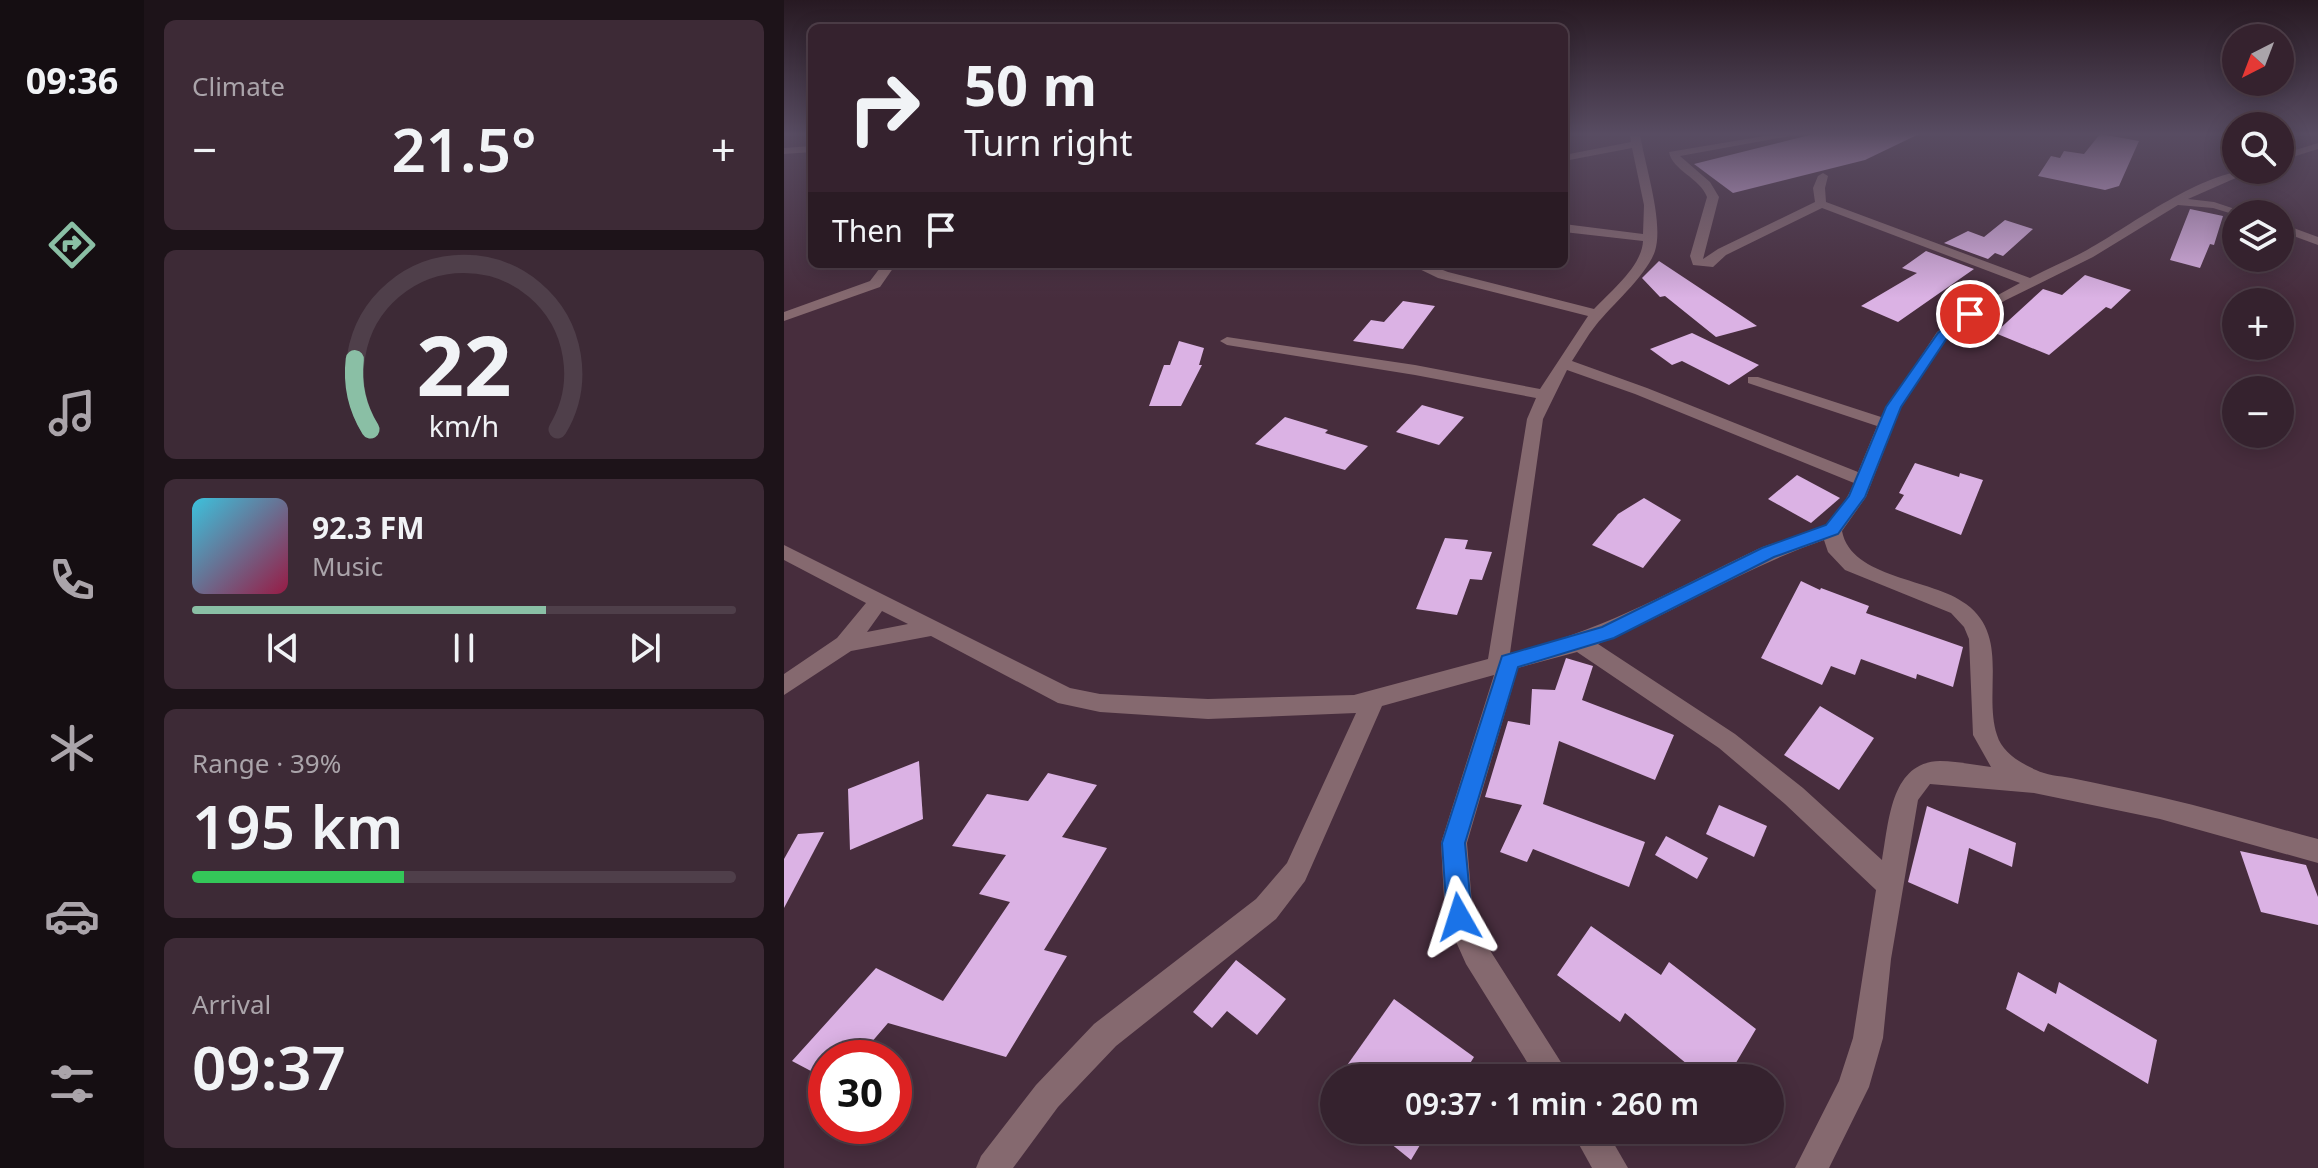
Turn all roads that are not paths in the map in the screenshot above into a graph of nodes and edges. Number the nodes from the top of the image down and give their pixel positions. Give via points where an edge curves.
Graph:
1 (1646, 189) edge
2 (1710, 189) edge
3 (1819, 189) edge
4 (2206, 189) edge
5 (2174, 202) junction
6 (1821, 204) junction
7 (2222, 207) edge
8 (1568, 228) edge
9 (2294, 232) edge
10 (1650, 238) junction
11 (2318, 241) edge
12 (887, 268) edge
13 (1426, 268) edge
14 (2033, 283) junction
15 (1597, 314) junction
16 (784, 317) edge
17 (1227, 341) dead end
18 (1562, 363) junction
19 (1753, 380) dead end
20 (1546, 395) junction
21 (1887, 424) junction
22 (1864, 481) junction
23 (1832, 530) junction
24 (784, 552) edge
25 (879, 601) junction
26 (933, 628) junction
27 (1580, 643) junction
28 (845, 644) junction
29 (1504, 662) junction
30 (784, 686) edge
31 (1374, 698) junction
32 (2034, 782) junction
33 (2318, 851) edge
34 (1890, 885) junction
35 (1546, 1064) edge
36 (1596, 1144) edge
37 (993, 1168) edge
38 (1611, 1168) edge
39 (1812, 1168) edge

1 - 10 street
2 - 6 street via 1713,197 1696,256 1708,264 1722,252
3 - 6 street
4 - 5 street
5 - 7 street
5 - 14 street
6 - 14 street
8 - 10 street
9 - 11 street
10 - 15 street via 1647,257
12 - 16 street via 875,284
13 - 15 street
14 - 21 street via 1970,314 1942,335
15 - 18 street
17 - 20 street
18 - 20 street
18 - 22 street
19 - 21 street
20 - 29 street via 1535,419
21 - 22 street
22 - 23 street
23 - 27 street via 1768,552 1645,616
23 - 32 street via 1835,547 1852,565 1970,617 1982,646 1985,737 2006,766
24 - 25 street
25 - 26 street
25 - 28 street
26 - 28 street
26 - 31 street via 1066,696 1100,703 1274,709
27 - 29 street
27 - 34 street via 1727,741
28 - 30 street
29 - 31 street
29 - 35 street via 1454,843 1459,917 1476,954
31 - 37 street via 1296,872 1266,909 1105,1035 1047,1096
32 - 33 street via 2160,808
32 - 34 street via 1924,775 1906,797
34 - 39 street via 1868,1038 1853,1087
36 - 38 street

